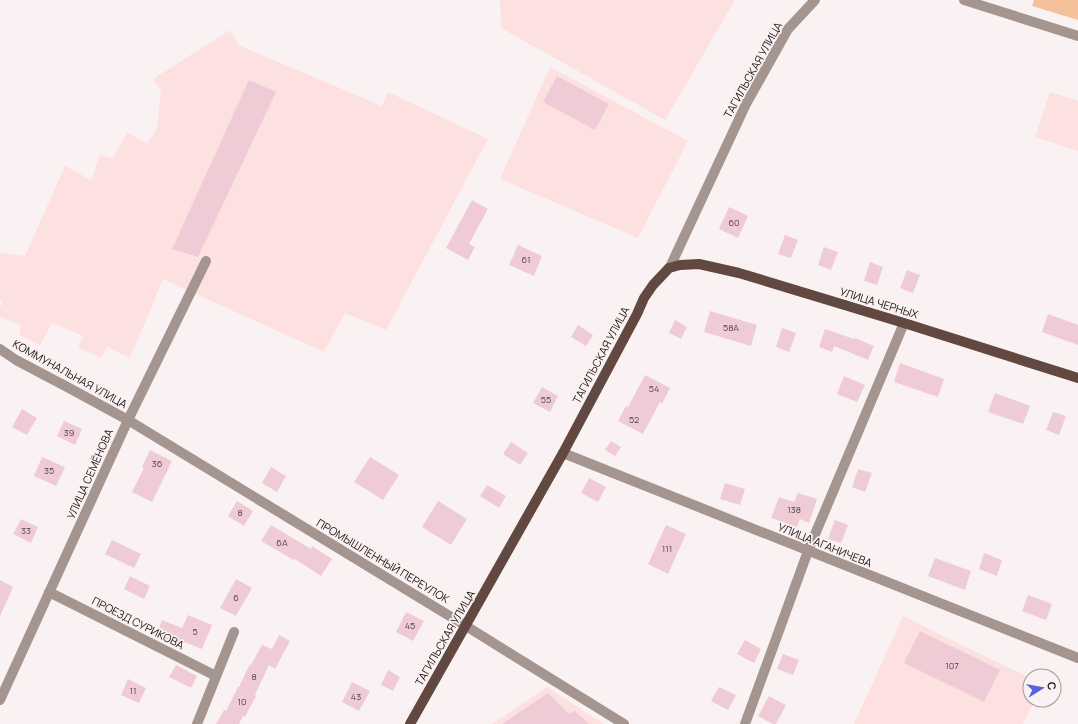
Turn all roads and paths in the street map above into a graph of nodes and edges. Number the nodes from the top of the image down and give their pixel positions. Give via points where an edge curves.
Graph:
1 (815, 0) edge
2 (964, 0) edge
3 (1078, 36) edge
4 (206, 261) dead end
5 (670, 267) junction
6 (904, 323) junction
7 (0, 349) edge
8 (1078, 378) edge
9 (128, 420) junction
10 (563, 453) junction
11 (808, 551) junction
12 (49, 592) junction
13 (466, 626) junction
14 (234, 632) dead end
15 (1078, 658) edge
16 (216, 676) junction
17 (0, 700) edge
18 (197, 724) edge
19 (410, 724) edge
20 (624, 724) edge
21 (745, 724) edge

1 - 5 street, ТАГИЛЬСКАЯ УЛИЦА via 788,29 746,104
2 - 3 street
4 - 9 street, УЛИЦА СЕМЁНОВА
5 - 6 main road, УЛИЦА ЧЕРНЫХ via 689,264 739,273
5 - 10 main road, ТАГИЛЬСКАЯ УЛИЦА via 644,298
6 - 8 main road, УЛИЦА ЧЕРНЫХ
6 - 11 street
7 - 9 street, КОММУНАЛЬНАЯ УЛИЦА
9 - 12 street, УЛИЦА СЕМЁНОВА
9 - 13 street, ПРОМЫШЛЕННЫЙ ПЕРЕУЛОК
10 - 11 street, УЛИЦА АГАНИЧЕВА
10 - 13 main road, ТАГИЛЬСКАЯ УЛИЦА
11 - 15 street, УЛИЦА АГАНИЧЕВА
11 - 21 street
12 - 16 street, ПРОЕЗД СУРИКОВА
12 - 17 street, УЛИЦА СЕМЁНОВА
13 - 19 main road, ТАГИЛЬСКАЯ УЛИЦА
13 - 20 street, ПРОМЫШЛЕННЫЙ ПЕРЕУЛОК
14 - 16 street
16 - 18 street

